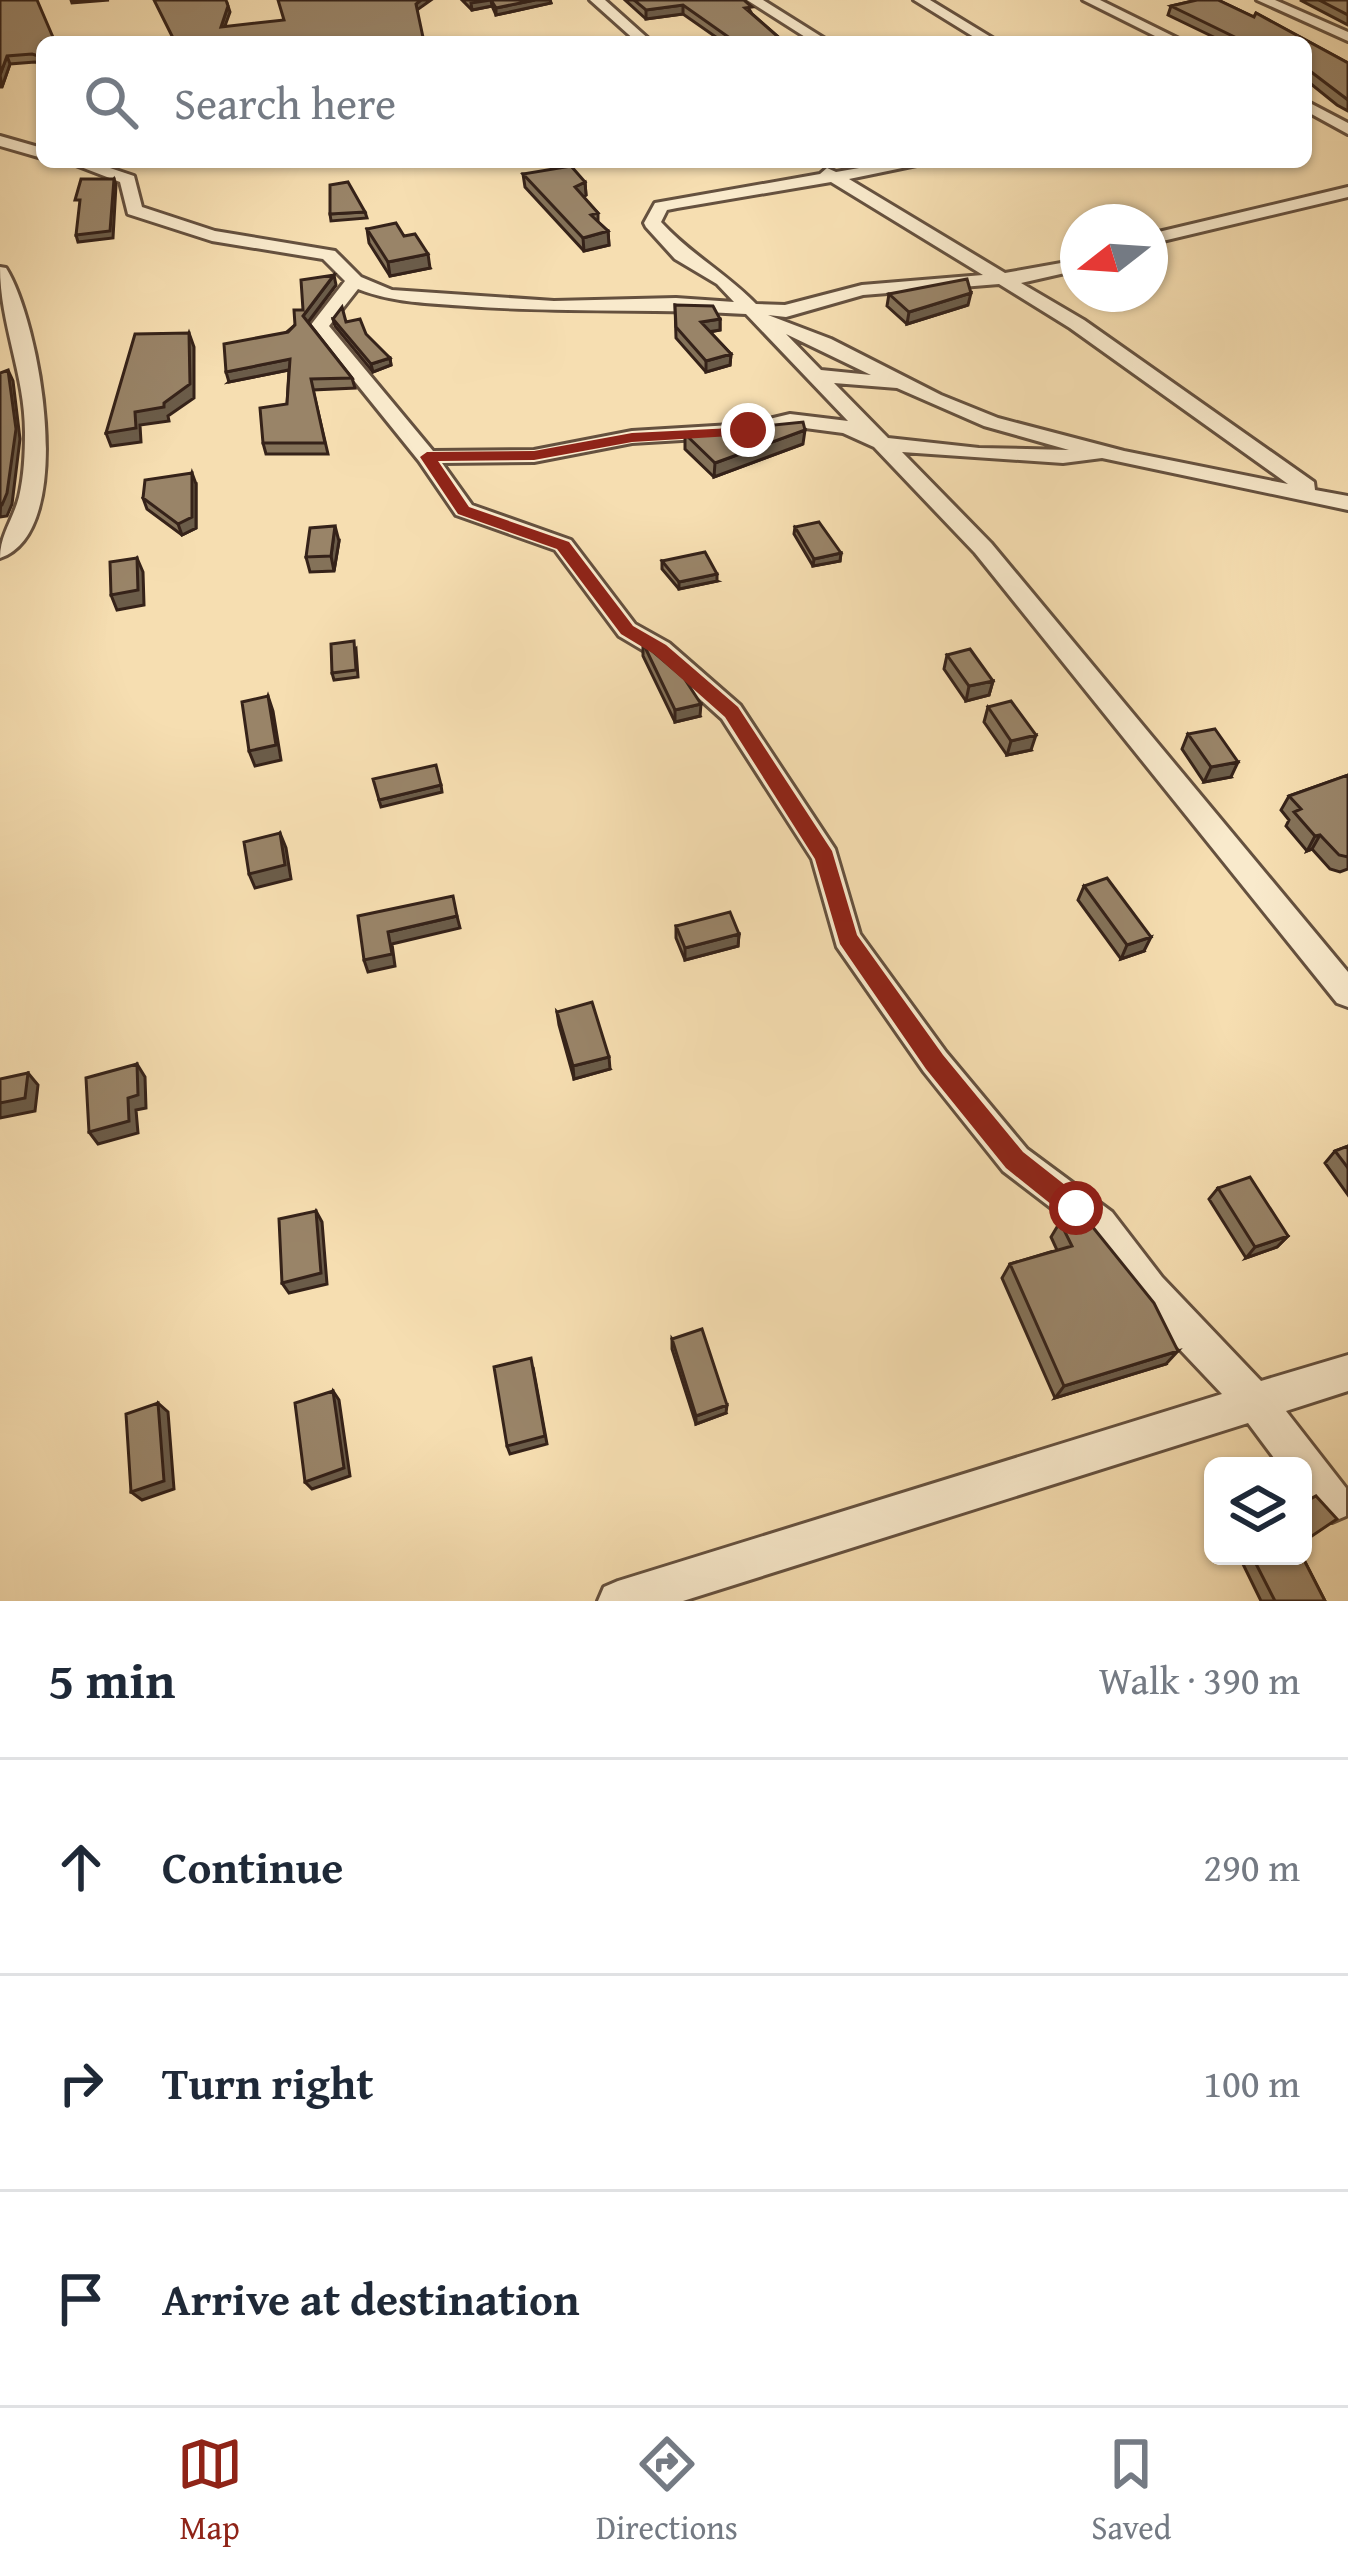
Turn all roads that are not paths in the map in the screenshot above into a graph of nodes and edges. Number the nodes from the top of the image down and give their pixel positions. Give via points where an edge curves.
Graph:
1 (597, 0) edge
2 (754, 0) edge
3 (921, 0) edge
4 (1090, 0) edge
5 (1264, 0) edge
6 (639, 36) edge
7 (813, 36) edge
8 (982, 36) edge
9 (1165, 36) edge
10 (1348, 37) edge
11 (1312, 108) edge
12 (1348, 129) edge
13 (0, 141) edge
14 (36, 151) edge
15 (94, 168) edge
16 (820, 168) edge
17 (887, 168) edge
18 (833, 177) junction
19 (1348, 192) edge
20 (1168, 235) edge
21 (1060, 269) edge
22 (0, 272) edge
23 (1008, 279) junction
24 (355, 281) junction
25 (757, 315) junction
26 (814, 375) junction
27 (905, 384) junction
28 (883, 444) junction
29 (1108, 451) junction
30 (427, 457) junction
31 (1336, 501) edge
32 (0, 551) edge
33 (1348, 994) edge
34 (1348, 1373) edge
35 (1254, 1401) junction
36 (1332, 1502) dead end
37 (618, 1601) edge

1 - 6 street
2 - 7 street
3 - 8 street
4 - 9 street
5 - 10 street
11 - 12 street
13 - 14 street
15 - 24 street via 128,179 134,210 165,224 328,254
16 - 18 street
17 - 18 street
18 - 23 street
18 - 25 street via 676,203 653,214 681,255 723,280
19 - 20 street
21 - 23 street
22 - 32 street via 33,387 31,489 14,540
23 - 25 street via 862,290
23 - 31 street
24 - 25 street via 389,295 464,302 676,304
24 - 30 street via 319,326
25 - 26 street
25 - 27 street
26 - 27 street
26 - 28 street
27 - 29 street via 990,422
28 - 29 street via 1042,456
28 - 30 street via 848,427 790,420 534,455
28 - 33 street via 983,548
29 - 31 street
30 - 35 street via 464,510 563,545 627,630 731,712 825,857 847,938 934,1062 1015,1160 1100,1224
34 - 35 street
35 - 36 street
35 - 37 street

